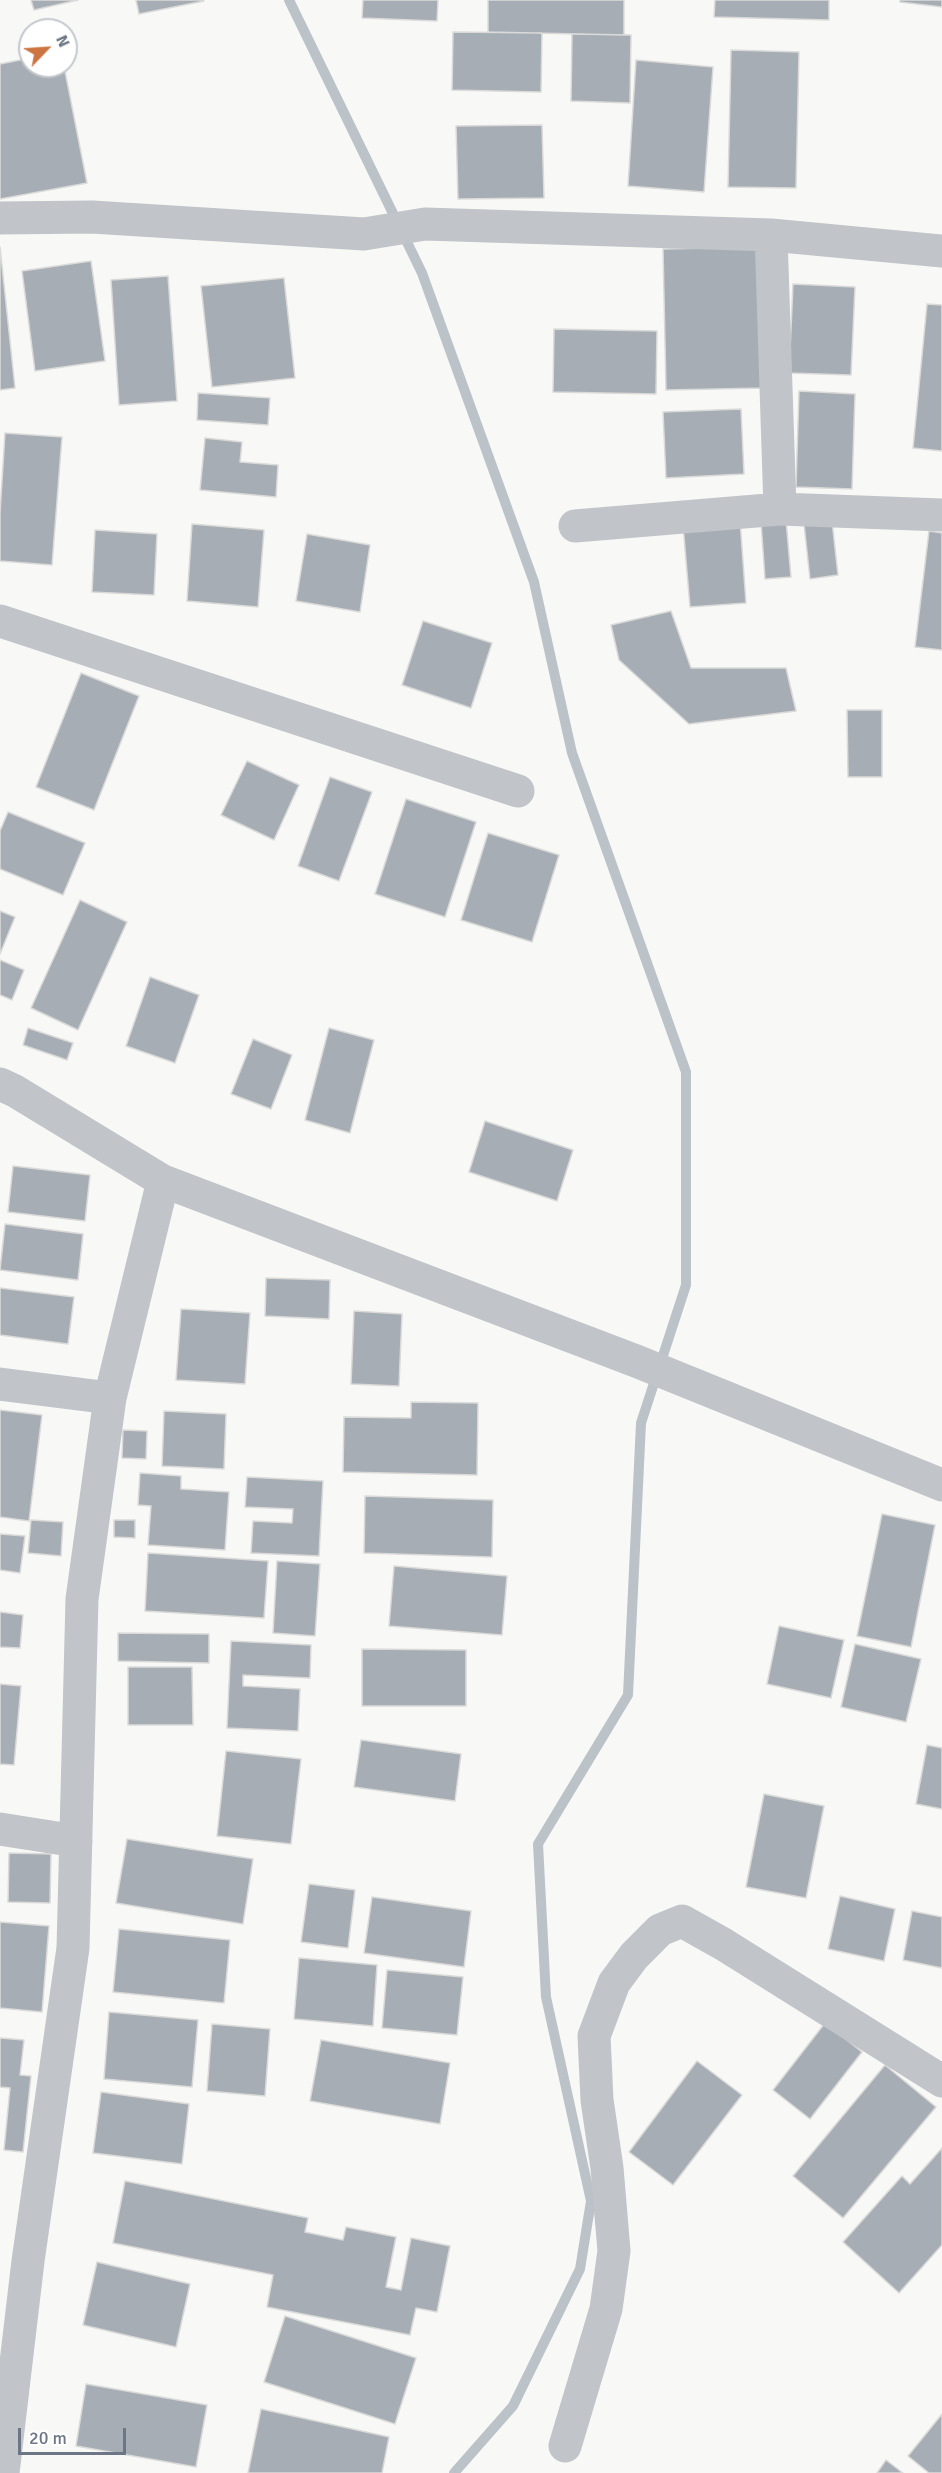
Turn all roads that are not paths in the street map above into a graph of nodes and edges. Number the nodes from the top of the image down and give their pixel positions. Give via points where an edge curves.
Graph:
1 (0, 218) edge
2 (771, 235) junction
3 (942, 250) edge
4 (780, 509) junction
5 (942, 515) edge
6 (575, 526) dead end
7 (0, 621) edge
8 (518, 791) dead end
9 (0, 1084) edge
10 (163, 1181) junction
11 (0, 1384) edge
12 (110, 1398) junction
13 (942, 1485) edge
14 (0, 1829) edge
15 (76, 1841) junction
16 (942, 2081) edge
17 (14, 2258) edge
18 (565, 2446) dead end
19 (3, 2473) edge

1 - 2 street via 92,217 364,234 425,224
2 - 3 street
2 - 4 street
4 - 5 street
4 - 6 street
7 - 8 street
9 - 10 street
10 - 12 street
10 - 13 street via 636,1360
11 - 12 street
12 - 15 street via 82,1599
14 - 15 street
15 - 17 street via 74,1948
16 - 18 street via 682,1921 660,1930 614,1983 594,2036 614,2251 606,2309
17 - 19 street

